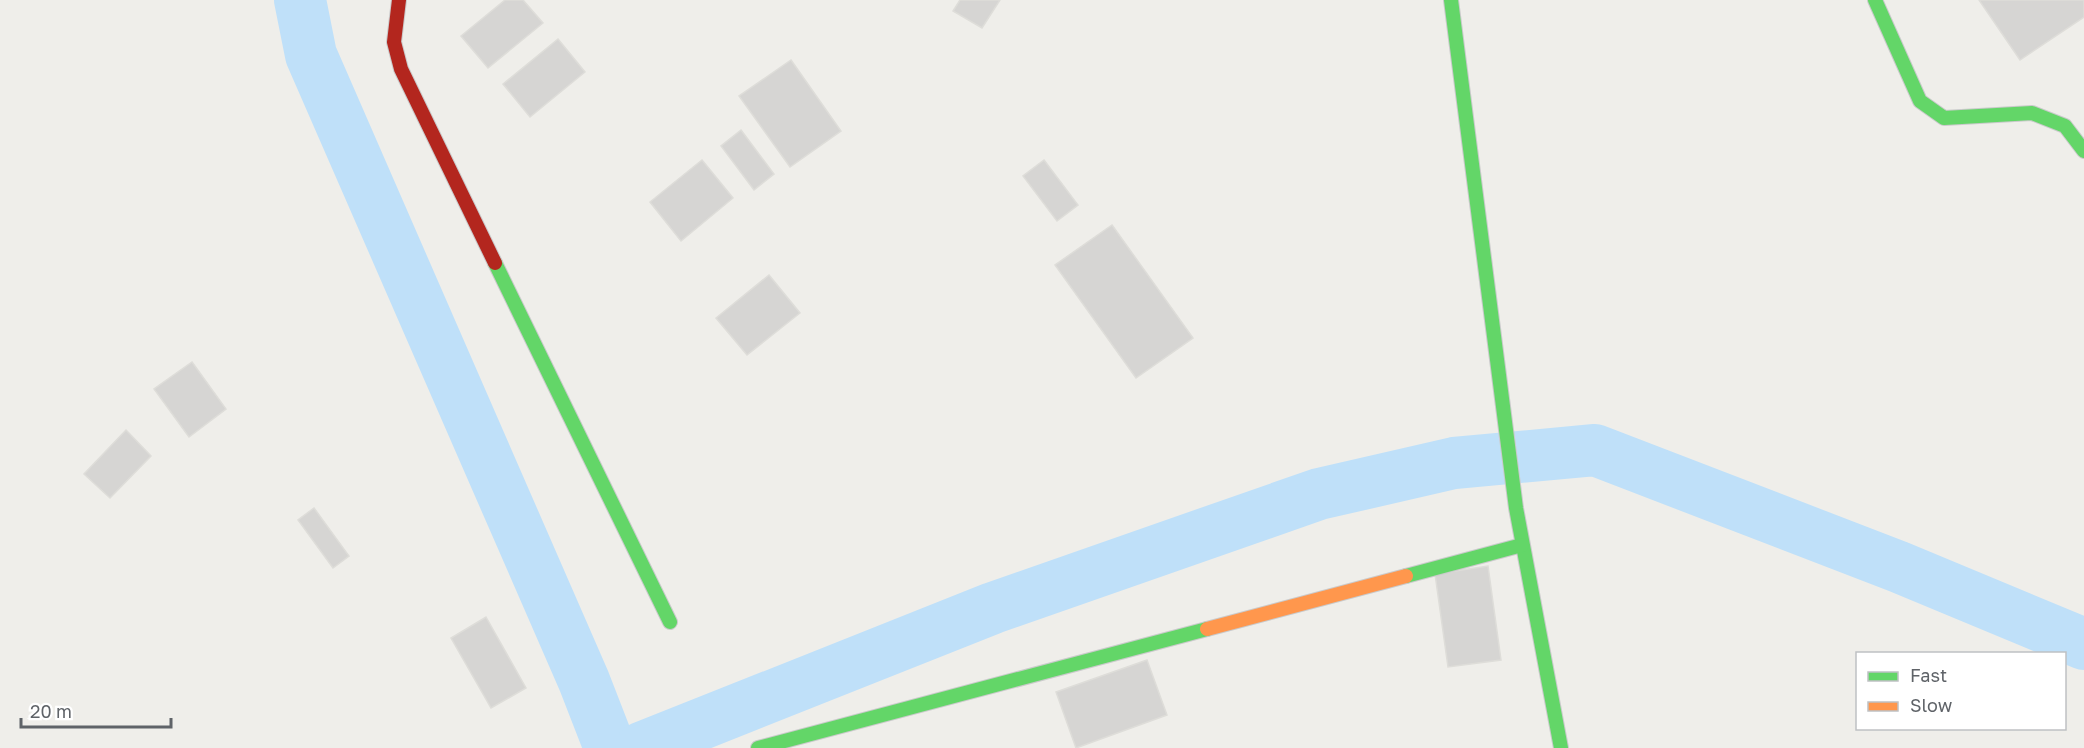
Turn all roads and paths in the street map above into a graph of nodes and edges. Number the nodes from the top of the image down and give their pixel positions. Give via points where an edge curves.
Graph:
1 (399, 0) edge
2 (1451, 0) edge
3 (1875, 0) edge
4 (2084, 151) edge
5 (1522, 545) junction
6 (670, 622) dead end
7 (763, 747) edge
8 (1561, 748) edge

1 - 6 street via 394,42 401,69
2 - 5 street
3 - 4 street via 1920,101 1944,118 2032,113 2065,126
5 - 7 street
5 - 8 street

